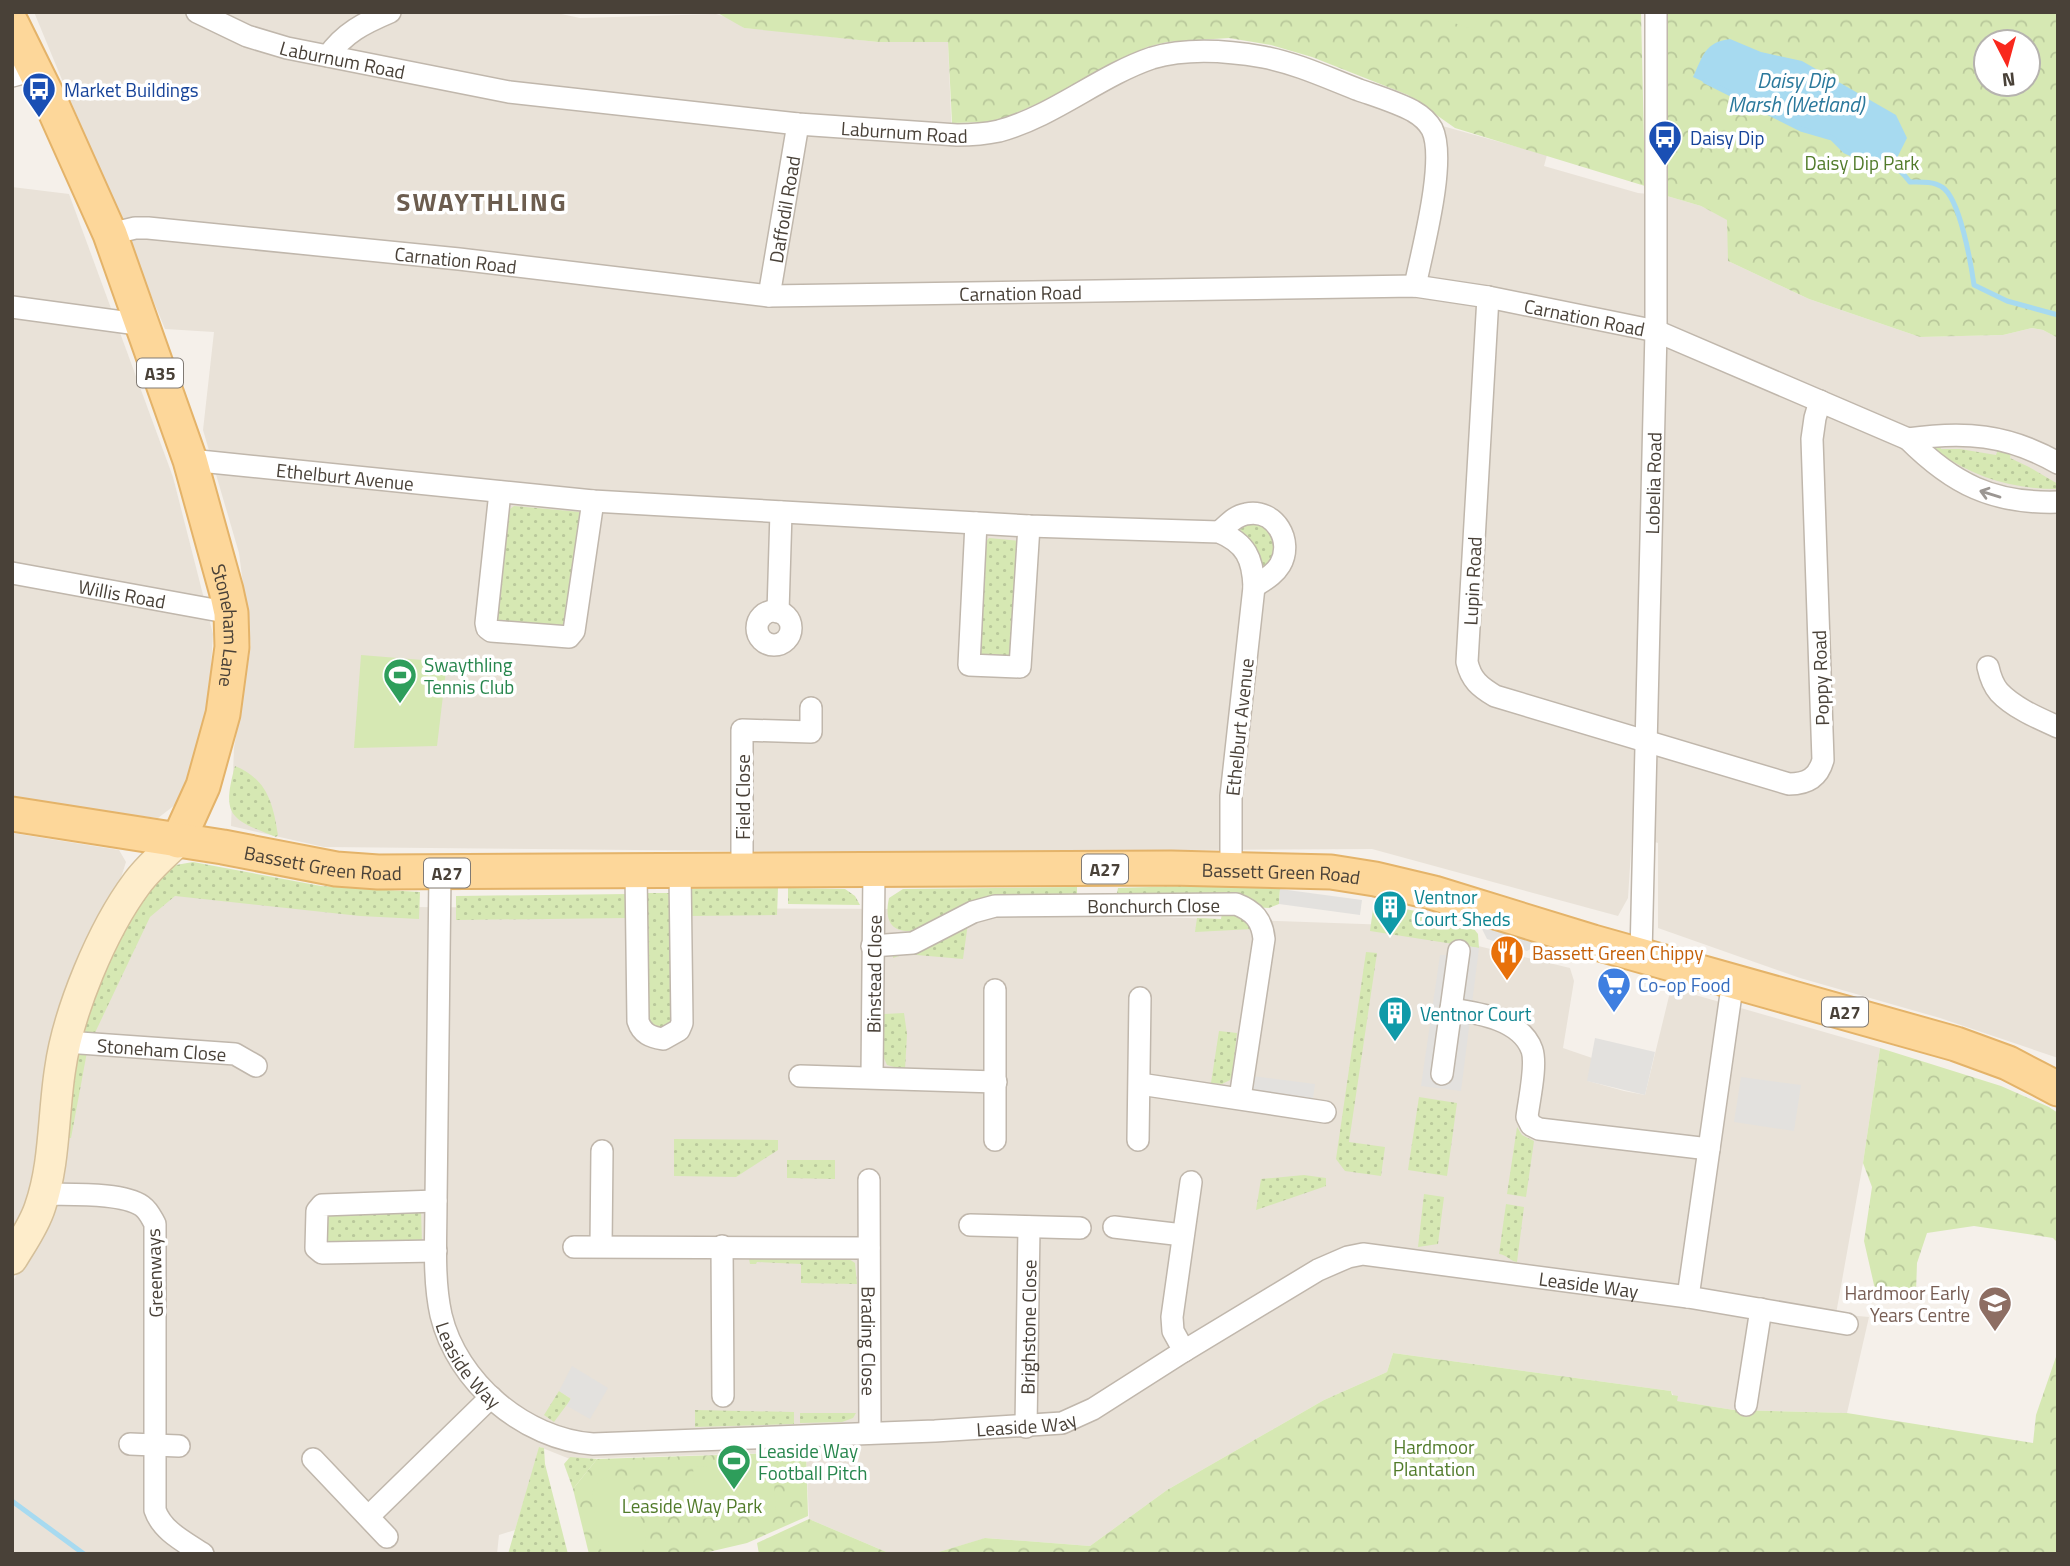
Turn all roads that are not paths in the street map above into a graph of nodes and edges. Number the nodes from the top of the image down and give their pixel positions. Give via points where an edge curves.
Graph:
1 (197, 12) edge
2 (390, 12) edge
3 (1656, 12) edge
4 (12, 24) edge
5 (328, 57) junction
6 (23, 73) edge
7 (798, 124) junction
8 (110, 234) junction
9 (1415, 286) junction
10 (769, 296) junction
11 (1488, 297) junction
12 (12, 307) edge
13 (143, 322) junction
14 (1656, 331) junction
15 (1821, 401) junction
16 (1908, 439) junction
17 (190, 460) junction
18 (2058, 464) edge
19 (500, 492) junction
20 (593, 501) junction
21 (2058, 502) edge
22 (781, 512) junction
23 (976, 523) junction
24 (1029, 526) junction
25 (1219, 533) junction
26 (12, 573) edge
27 (1254, 587) junction
28 (779, 612) dead end
29 (230, 613) junction
30 (1988, 667) dead end
31 (811, 708) dead end
32 (2058, 727) edge
33 (1645, 742) junction
34 (12, 814) edge
35 (178, 841) junction
36 (1231, 868) junction
37 (874, 870) junction
38 (742, 871) junction
39 (680, 872) junction
40 (440, 873) junction
41 (636, 873) junction
42 (872, 946) junction
43 (1459, 951) dead end
44 (1641, 954) junction
45 (1733, 980) junction
46 (995, 990) dead end
47 (1140, 998) dead end
48 (1451, 1009) junction
49 (66, 1041) junction
50 (256, 1066) dead end
51 (1442, 1074) dead end
52 (800, 1076) dead end
53 (872, 1077) junction
54 (996, 1082) junction
55 (1140, 1084) junction
56 (2058, 1089) edge
57 (1240, 1098) junction
58 (1325, 1112) dead end
59 (995, 1140) dead end
60 (1138, 1140) dead end
61 (1709, 1149) junction
62 (601, 1150) dead end
63 (869, 1181) dead end
64 (1191, 1182) dead end
65 (44, 1194) junction
66 (436, 1201) junction
67 (970, 1225) dead end
68 (1029, 1227) junction
69 (1114, 1227) dead end
70 (1080, 1228) dead end
71 (1183, 1236) junction
72 (601, 1246) junction
73 (722, 1246) junction
74 (574, 1247) dead end
75 (869, 1248) junction
76 (436, 1251) junction
77 (12, 1259) edge
78 (1688, 1297) junction
79 (1761, 1309) junction
80 (1847, 1324) dead end
81 (1184, 1351) junction
82 (723, 1396) dead end
83 (491, 1397) junction
84 (1746, 1405) dead end
85 (1026, 1427) junction
86 (870, 1433) junction
87 (130, 1444) dead end
88 (154, 1444) junction
89 (179, 1446) dead end
90 (313, 1459) dead end
91 (369, 1516) junction
92 (387, 1536) dead end
93 (203, 1554) edge

1 - 5 street, Laburnum Road via 247,36
2 - 5 street via 348,33
3 - 14 street, Lobelia Road
4 - 6 main road, Stoneham Lane / A35
5 - 7 street, Laburnum Road via 509,92
6 - 8 main road, Stoneham Lane / A35 via 54,109
7 - 9 street, Laburnum Road via 982,134 1012,127 1154,58 1223,52 1264,57 1404,107 1432,130 1437,152 1435,179
7 - 10 street, Daffodil Road
8 - 10 street, Carnation Road via 148,228
8 - 13 main road, Stoneham Lane / A35
9 - 10 street, Carnation Road
9 - 11 street, Carnation Road
11 - 14 street, Carnation Road
11 - 33 street, Lupin Road via 1467,662 1471,676 1495,696
12 - 13 street
13 - 17 main road, Stoneham Lane / A35
14 - 15 street, Carnation Road
14 - 33 street, Lobelia Road
15 - 16 street, Carnation Road
15 - 33 street, Poppy Road via 1812,439 1820,771 1811,780 1789,784
16 - 18 street via 1942,434 1989,437 2020,445
21 -> 16 street, Carnation Road via 1998,497 1974,489 1932,463
17 - 19 street, Ethelburt Avenue
17 - 29 main road, Stoneham Lane / A35
19 - 20 street, Ethelburt Avenue
19 - 20 street via 485,623 491,631 569,637 574,631
20 - 22 street, Ethelburt Avenue
22 - 23 street, Ethelburt Avenue
22 - 28 street
23 - 24 street, Ethelburt Avenue
23 - 24 street via 969,664 1020,667
24 - 25 street, Ethelburt Avenue
25 - 27 street, Ethelburt Avenue via 1230,537 1250,557
25 - 27 street via 1232,520 1259,513 1280,529 1281,563
26 - 29 street, Willis Road
27 - 36 street, Ethelburt Avenue via 1231,796
29 - 35 main road, Stoneham Lane / A35 via 231,657 217,740 195,807
30 - 32 street via 1999,692
31 - 38 street, Field Close via 811,732 742,730
33 - 44 street, Lobelia Road
34 - 35 main road, Bassett Green Road / A27
35 - 40 main road, Bassett Green Road / A27 via 336,869
35 - 49 street, Stoneham Lane via 128,896 89,972
36 - 37 main road, Bassett Green Road / A27
36 - 44 main road, Bassett Green Road / A27 via 1332,872 1375,879
37 - 38 main road, Bassett Green Road / A27
37 - 42 street, Binstead Close
38 - 39 main road, Bassett Green Road / A27
39 - 41 main road, Bassett Green Road / A27
39 - 41 street via 682,1023 679,1030 663,1038 647,1034 638,1021
40 - 41 main road, Bassett Green Road / A27
40 - 66 street, Leaside Way
42 - 53 street, Binstead Close
42 - 57 street, Bonchurch Close via 913,943 973,912 995,906 1236,904 1247,908 1260,921 1264,939
43 - 48 street
44 - 45 main road, Bassett Green Road / A27
45 - 56 main road, Bassett Green Road / A27 via 1965,1047
45 - 61 street
46 - 54 street
47 - 55 street
48 - 51 street
48 - 61 street via 1492,1017 1515,1029 1532,1049 1527,1117 1531,1125
49 - 50 street, Stoneham Close via 235,1054
49 - 65 street, Stoneham Lane
52 - 53 street
53 - 54 street
54 - 59 street
55 - 57 street
55 - 60 street
57 - 58 street
61 - 78 street
62 - 72 street
63 - 75 street, Brading Close
64 - 71 street
65 - 77 street, Stoneham Lane
65 - 88 street, Greenways via 120,1198 134,1202 155,1224
66 - 76 street, Leaside Way
66 - 76 street via 322,1205 317,1211 316,1248 322,1253
67 - 68 street
68 - 70 street
68 - 85 street, Brighstone Close
69 - 71 street
71 - 81 street via 1172,1317 1173,1331
72 - 73 street
72 - 74 street
73 - 75 street
73 - 82 street
75 - 86 street, Brading Close
76 - 83 street, Leaside Way via 441,1314 448,1335 469,1373
78 - 79 street, Leaside Way
78 - 81 street, Leaside Way via 1363,1254 1318,1270
79 - 80 street, Leaside Way
79 - 84 street
81 - 85 street, Leaside Way via 1084,1414 1062,1423
83 - 86 street, Leaside Way via 534,1427 583,1444
83 - 91 street
85 - 86 street, Leaside Way
87 - 88 street
88 - 89 street
88 - 93 street, Greenways via 158,1519
90 - 91 street
91 - 92 street

